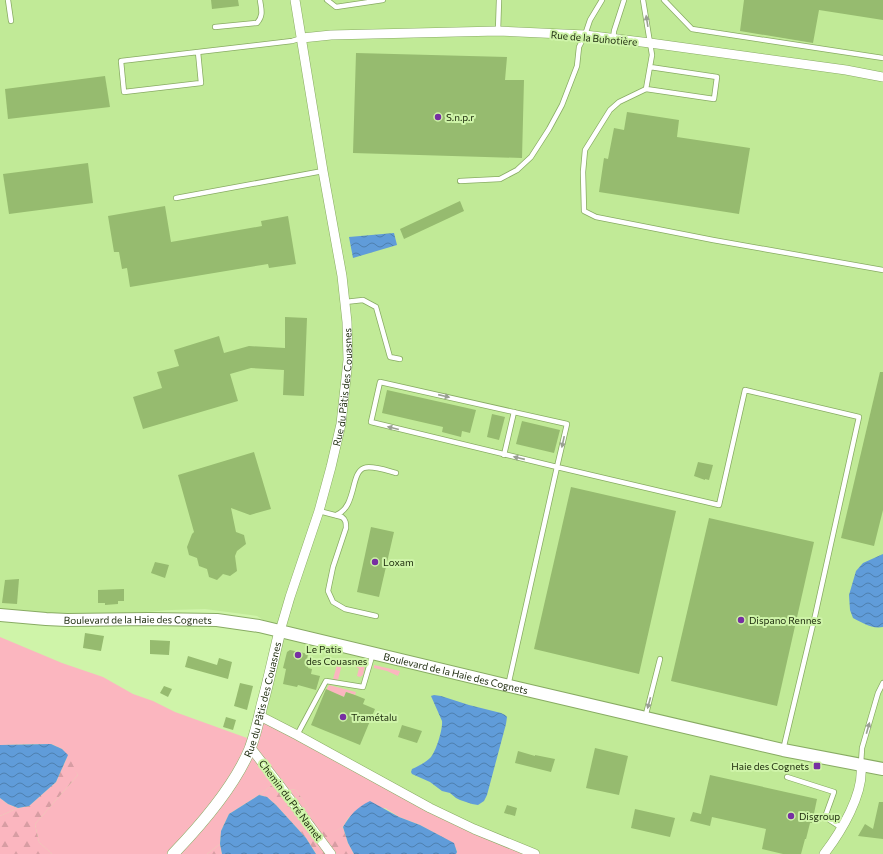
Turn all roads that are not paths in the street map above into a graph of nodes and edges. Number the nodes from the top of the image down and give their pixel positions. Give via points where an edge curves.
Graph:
1 (8, 0) edge
2 (260, 0) edge
3 (295, 0) edge
4 (327, 0) edge
5 (383, 0) edge
6 (499, 0) edge
7 (602, 0) edge
8 (624, 0) edge
9 (643, 0) edge
10 (664, 0) edge
11 (11, 21) dead end
12 (215, 27) dead end
13 (498, 31) junction
14 (585, 35) junction
15 (302, 38) junction
16 (612, 39) junction
17 (650, 43) junction
18 (198, 52) junction
19 (883, 58) edge
20 (650, 67) junction
21 (883, 77) edge
22 (646, 89) junction
23 (323, 171) junction
24 (460, 181) dead end
25 (176, 198) dead end
26 (883, 270) edge
27 (345, 302) junction
28 (400, 359) dead end
29 (514, 412) junction
30 (504, 455) junction
31 (557, 467) junction
32 (396, 473) dead end
33 (319, 511) junction
34 (336, 515) junction
35 (0, 615) edge
36 (376, 616) dead end
37 (280, 631) junction
38 (373, 653) junction
39 (660, 659) dead end
40 (883, 683) edge
41 (508, 686) junction
42 (260, 716) junction
43 (645, 718) junction
44 (297, 735) junction
45 (250, 747) junction
46 (784, 750) junction
47 (861, 766) junction
48 (883, 769) edge
49 (787, 777) dead end
50 (842, 828) junction
51 (173, 854) edge
52 (331, 854) edge
53 (535, 854) edge
54 (824, 854) edge

1 - 11 lane
2 - 12 lane via 262,12 257,23
3 - 15 street, Rue du Pâtis des Couasnes
4 - 5 lane via 336,7
6 - 13 lane
7 - 14 lane via 590,20
8 - 16 lane
17 -> 9 lane
10 - 19 lane via 692,29
13 - 14 street, Rue de la Buhotière
13 - 15 street, Rue de la Buhotière
14 - 16 street, Rue de la Buhotière
14 - 24 lane via 579,47 577,66 562,105 531,157 517,170 500,179
15 - 18 lane
15 - 23 street, Rue du Pâtis des Couasnes
16 - 17 street, Rue de la Buhotière
17 - 20 lane
17 - 21 street, Rue de la Buhotière
18 - 18 lane via 121,61 124,92 201,83
20 - 22 lane
20 - 22 lane via 717,77 714,99
22 - 26 lane via 619,102 610,110 585,150 584,211 596,216 705,239
23 - 25 lane
23 - 27 street, Rue du Pâtis des Couasnes
27 - 28 lane via 363,300 376,307 390,357
27 - 33 street, Rue du Pâtis des Couasnes via 348,353 341,424
29 - 30 lane
30 -> 29 lane via 371,422 380,382
29 -> 31 lane via 567,424
31 -> 30 lane
31 - 41 lane
31 - 46 lane via 719,505 745,390 859,417
32 - 34 lane via 373,467 364,468 358,473 346,508
33 - 34 lane
33 - 37 street, Rue du Pâtis des Couasnes
34 - 36 lane via 344,519 346,528 328,591 333,602 345,609
35 - 37 main road, Boulevard de la Haie des Cognets via 67,620 217,620
37 - 38 main road, Boulevard de la Haie des Cognets
37 - 42 street, Rue du Pâtis des Couasnes
38 - 41 main road, Boulevard de la Haie des Cognets
38 - 44 lane via 363,687 326,681
39 -> 43 lane
47 -> 40 lane via 862,748
41 - 43 main road, Boulevard de la Haie des Cognets
42 - 44 street
42 - 45 street, Rue du Pâtis des Couasnes
43 - 46 main road, Boulevard de la Haie des Cognets
44 - 53 street via 430,808
45 - 51 street, Rue du Pâtis des Couasnes via 243,764 215,806
45 - 52 street, Chemin du Pré Namet
46 - 47 main road, Boulevard de la Haie des Cognets
47 - 48 main road, Boulevard de la Haie des Cognets
47 - 50 street via 858,791
49 - 50 lane via 834,792 825,817
50 - 54 street

